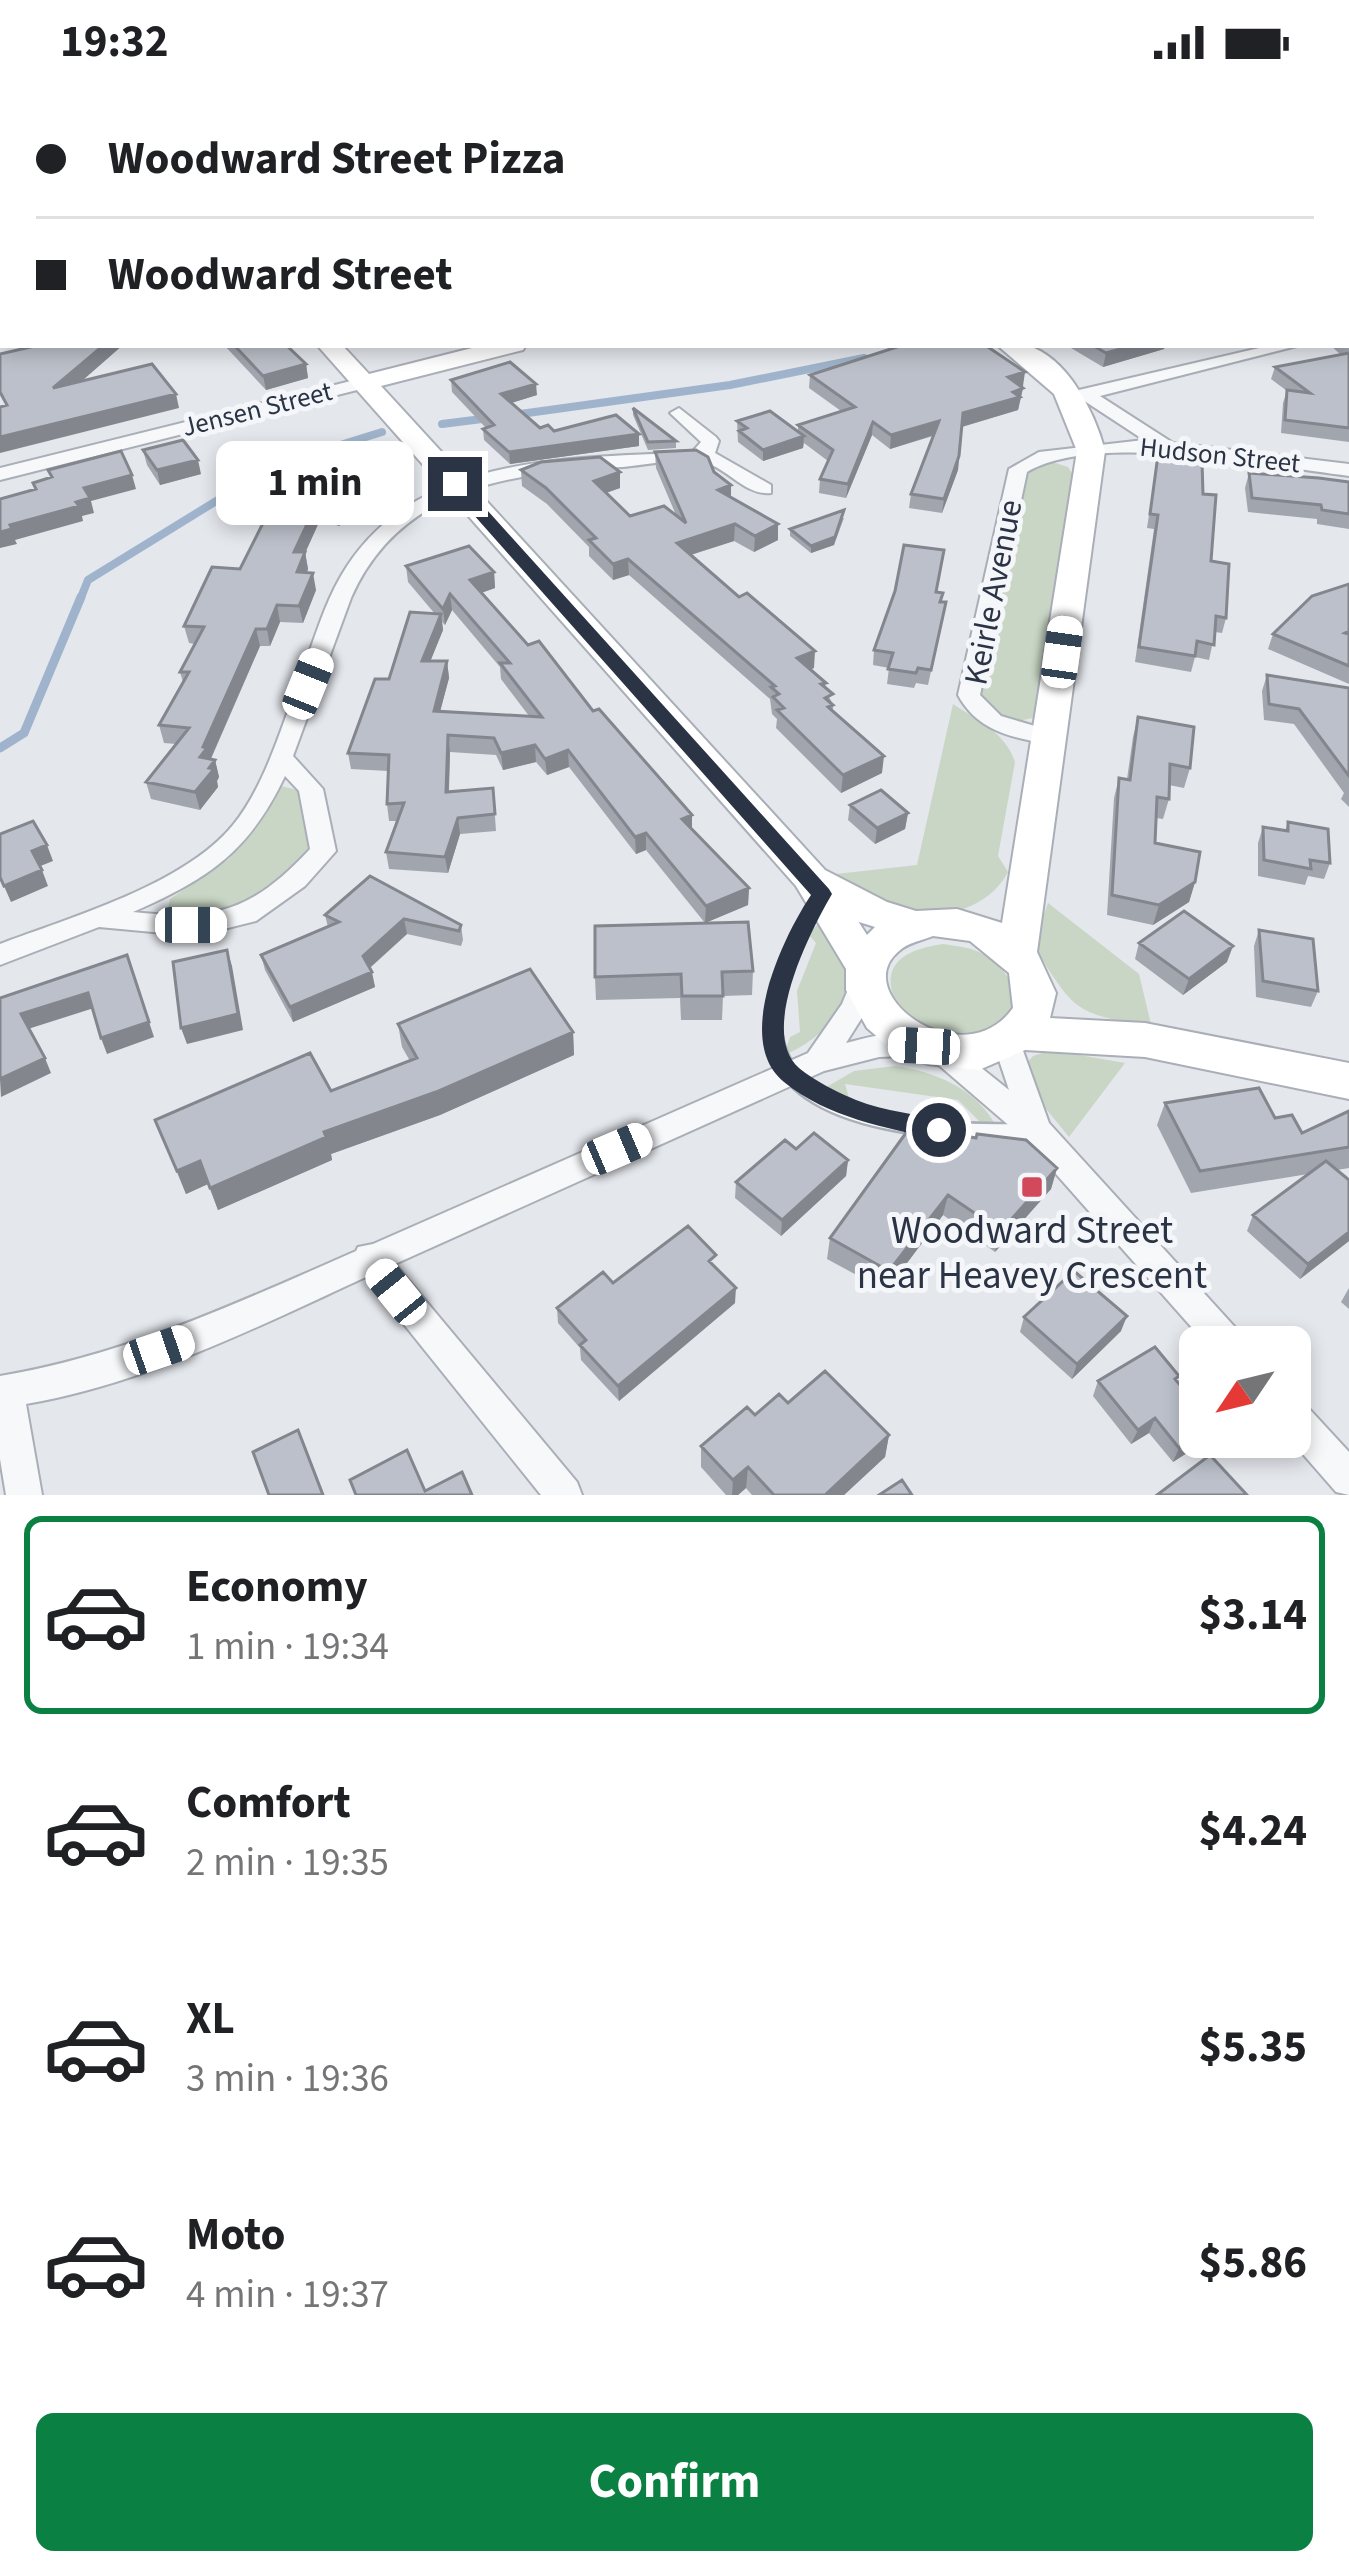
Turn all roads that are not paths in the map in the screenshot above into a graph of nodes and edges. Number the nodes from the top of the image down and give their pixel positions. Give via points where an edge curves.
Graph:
1 (332, 348) edge
2 (502, 348) edge
3 (1014, 348) edge
4 (1281, 348) edge
5 (363, 382) junction
6 (1080, 397) junction
7 (679, 413) dead end
8 (1168, 447) junction
9 (1091, 451) junction
10 (696, 458) junction
11 (1349, 470) edge
12 (0, 474) edge
13 (455, 484) junction
14 (764, 489) dead end
15 (1051, 738) junction
16 (279, 756) junction
17 (1036, 845) junction
18 (816, 885) junction
19 (94, 917) junction
20 (957, 923) junction
21 (915, 925) junction
22 (0, 955) edge
23 (1026, 970) junction
24 (865, 975) junction
25 (1012, 1038) junction
26 (1145, 1040) junction
27 (931, 1048) junction
28 (804, 1067) junction
29 (1349, 1081) edge
30 (1036, 1131) junction
31 (368, 1257) junction
32 (1212, 1326) edge
33 (3, 1392) edge
34 (1311, 1436) edge
35 (1349, 1479) edge
36 (24, 1495) edge
37 (563, 1495) edge

1 - 5 street
2 - 5 street, Jensen Street
3 - 6 street
4 - 6 street
5 - 12 street, Jensen Street
5 - 13 street
6 - 8 street
6 - 9 street
7 - 10 street via 710,441
8 - 9 street, Hudson Street
8 - 11 street, Hudson Street
9 - 15 street
9 - 15 street, Keirle Avenue via 1039,457 1013,476 969,695 1000,725
10 - 13 street via 522,470
10 - 14 street via 711,458
13 - 16 street via 381,534 351,575
13 - 18 street
15 - 17 street
16 - 19 street via 240,835 212,858
16 - 19 street via 310,789 323,851 289,891 230,925
17 - 20 street via 993,904
17 - 23 street
18 - 21 street
18 - 24 street
18 - 28 lane via 781,974 775,1019 778,1054
19 - 22 street
20 - 21 street
20 - 23 street via 980,929
21 - 24 street via 884,938
23 - 25 street via 1035,1007
23 - 26 street via 1086,1017
24 - 27 street via 878,1016
24 - 28 street via 854,1007
25 - 26 street
25 - 27 street via 982,1051
25 - 30 street
26 - 29 street
27 - 28 street via 879,1046
27 - 30 street
28 - 30 lane via 852,1109 923,1129
28 - 31 street
30 - 32 street
31 - 33 street via 202,1335 60,1382
31 - 37 street
33 - 36 street
34 - 35 street

